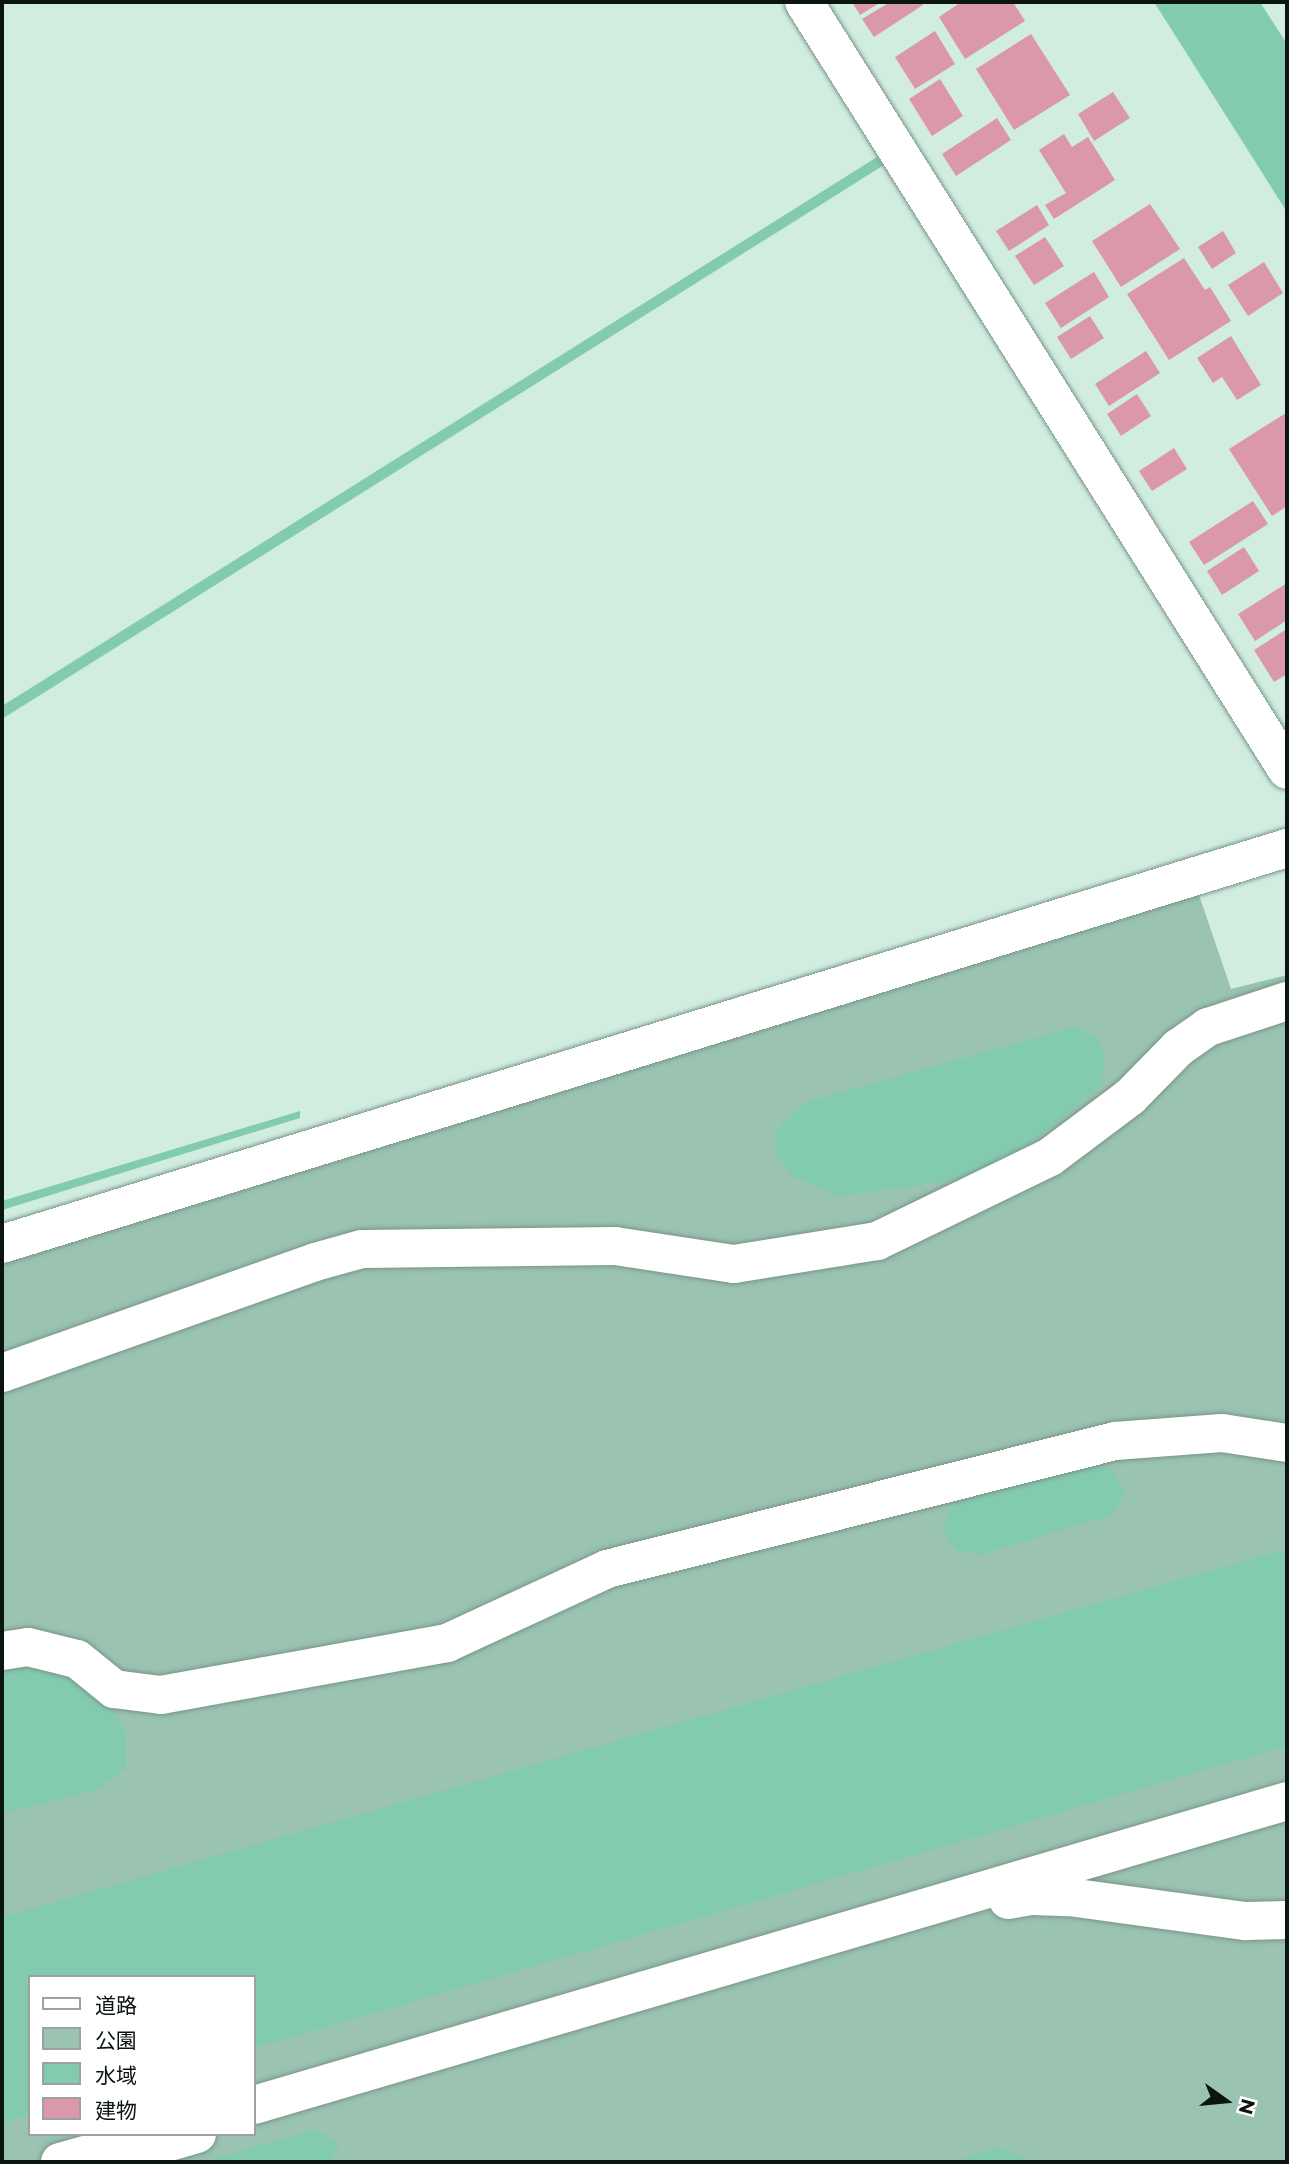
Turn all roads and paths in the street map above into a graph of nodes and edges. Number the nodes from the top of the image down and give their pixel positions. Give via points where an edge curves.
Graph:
1 (804, 2) edge
2 (1287, 770) edge
3 (1287, 848) edge
4 (1287, 1001) edge
5 (2, 1244) edge
6 (2, 1373) edge
7 (1287, 1443) edge
8 (2, 1651) edge
9 (1287, 1801) edge
10 (1287, 1920) edge
11 (256, 2104) edge
12 (256, 2117) edge
13 (150, 2136) edge
14 (188, 2136) edge
15 (82, 2161) edge

1 - 2 street
3 - 5 street
4 - 6 street via 1208,1027 1178,1048 1130,1097 1050,1157 877,1241 734,1264 615,1246 362,1249
7 - 8 street via 1222,1433 1115,1441 607,1569 447,1643 161,1695 114,1689 77,1659 28,1647
9 - 11 street
10 - 12 street via 1245,1921 1069,1897 1031,1896 996,1902
13 - 15 street
14 - 15 street

